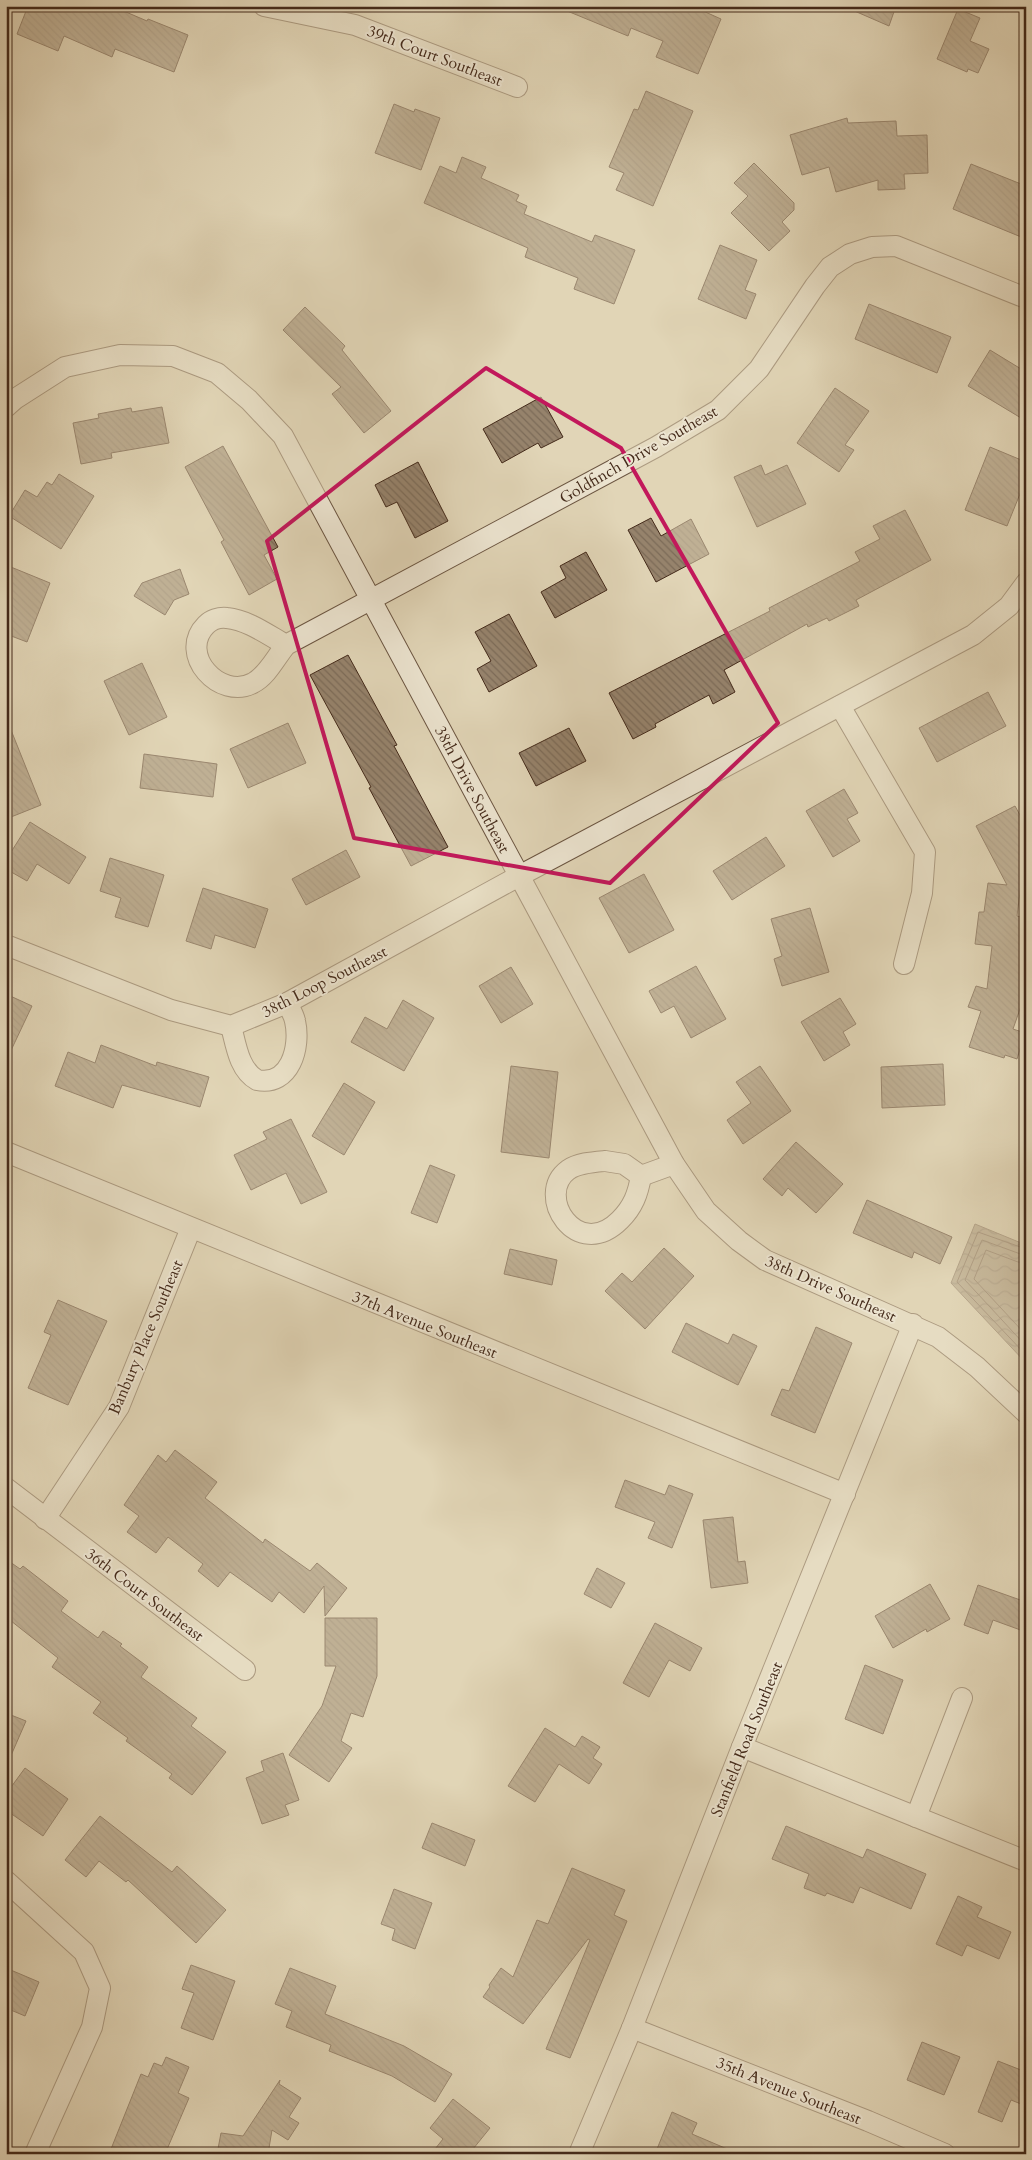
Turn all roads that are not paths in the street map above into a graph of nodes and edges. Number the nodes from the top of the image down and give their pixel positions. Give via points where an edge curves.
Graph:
1 (264, 6) edge
2 (517, 87) dead end
3 (1026, 298) edge
4 (6, 407) edge
5 (1026, 583) edge
6 (371, 600) junction
7 (286, 645) dead end
8 (840, 706) junction
9 (519, 876) junction
10 (6, 945) edge
11 (904, 964) dead end
12 (287, 1003) junction
13 (231, 1026) junction
14 (6, 1152) edge
15 (674, 1164) junction
16 (641, 1176) dead end
17 (191, 1228) junction
18 (912, 1324) junction
19 (1026, 1413) edge
20 (6, 1488) edge
21 (845, 1494) junction
22 (45, 1519) junction
23 (245, 1670) dead end
24 (962, 1698) dead end
25 (742, 1747) junction
26 (916, 1817) junction
27 (1026, 1861) edge
28 (6, 1881) edge
29 (632, 2028) junction
30 (34, 2154) edge
31 (579, 2154) edge
32 (945, 2154) edge

1 - 2 street, 39th Court Southeast via 355,24
3 - 6 street, Goldfinch Drive Southeast via 896,246 872,247 850,254 830,267 759,369 718,410 648,452
4 - 6 street, 38th Drive Southeast via 65,367 120,355 173,356 217,373 249,400 283,436
5 - 8 street via 1009,606 973,636
6 - 7 street, Goldfinch Drive Southeast
6 - 9 street, 38th Drive Southeast
8 - 9 street
8 - 11 street via 925,852 922,893
9 - 12 street, 38th Loop Southeast
9 - 15 street, 38th Drive Southeast
10 - 13 street via 171,1010
12 - 13 street, 38th Loop Southeast
12 - 13 street via 295,1021 297,1040 288,1068 273,1080 257,1080 246,1070
14 - 17 street, 37th Avenue Southeast
15 - 16 street
15 - 18 street, 38th Drive Southeast via 706,1211 765,1260
17 - 21 street, 37th Avenue Southeast
17 - 22 street, Banbury Place Southeast via 119,1407
18 - 19 street, 38th Drive Southeast via 958,1351
18 - 21 street, Stanfield Road Southeast
20 - 22 street, 36th Court Southeast
21 - 25 street, Stanfield Road Southeast
22 - 23 street, 36th Court Southeast
24 - 26 street
25 - 26 street
25 - 29 street, Stanfield Road Southeast
26 - 27 street
28 - 30 street via 84,1952 100,1988 92,2027
29 - 31 street, Stanfield Road Southeast
29 - 32 street, 35th Avenue Southeast

